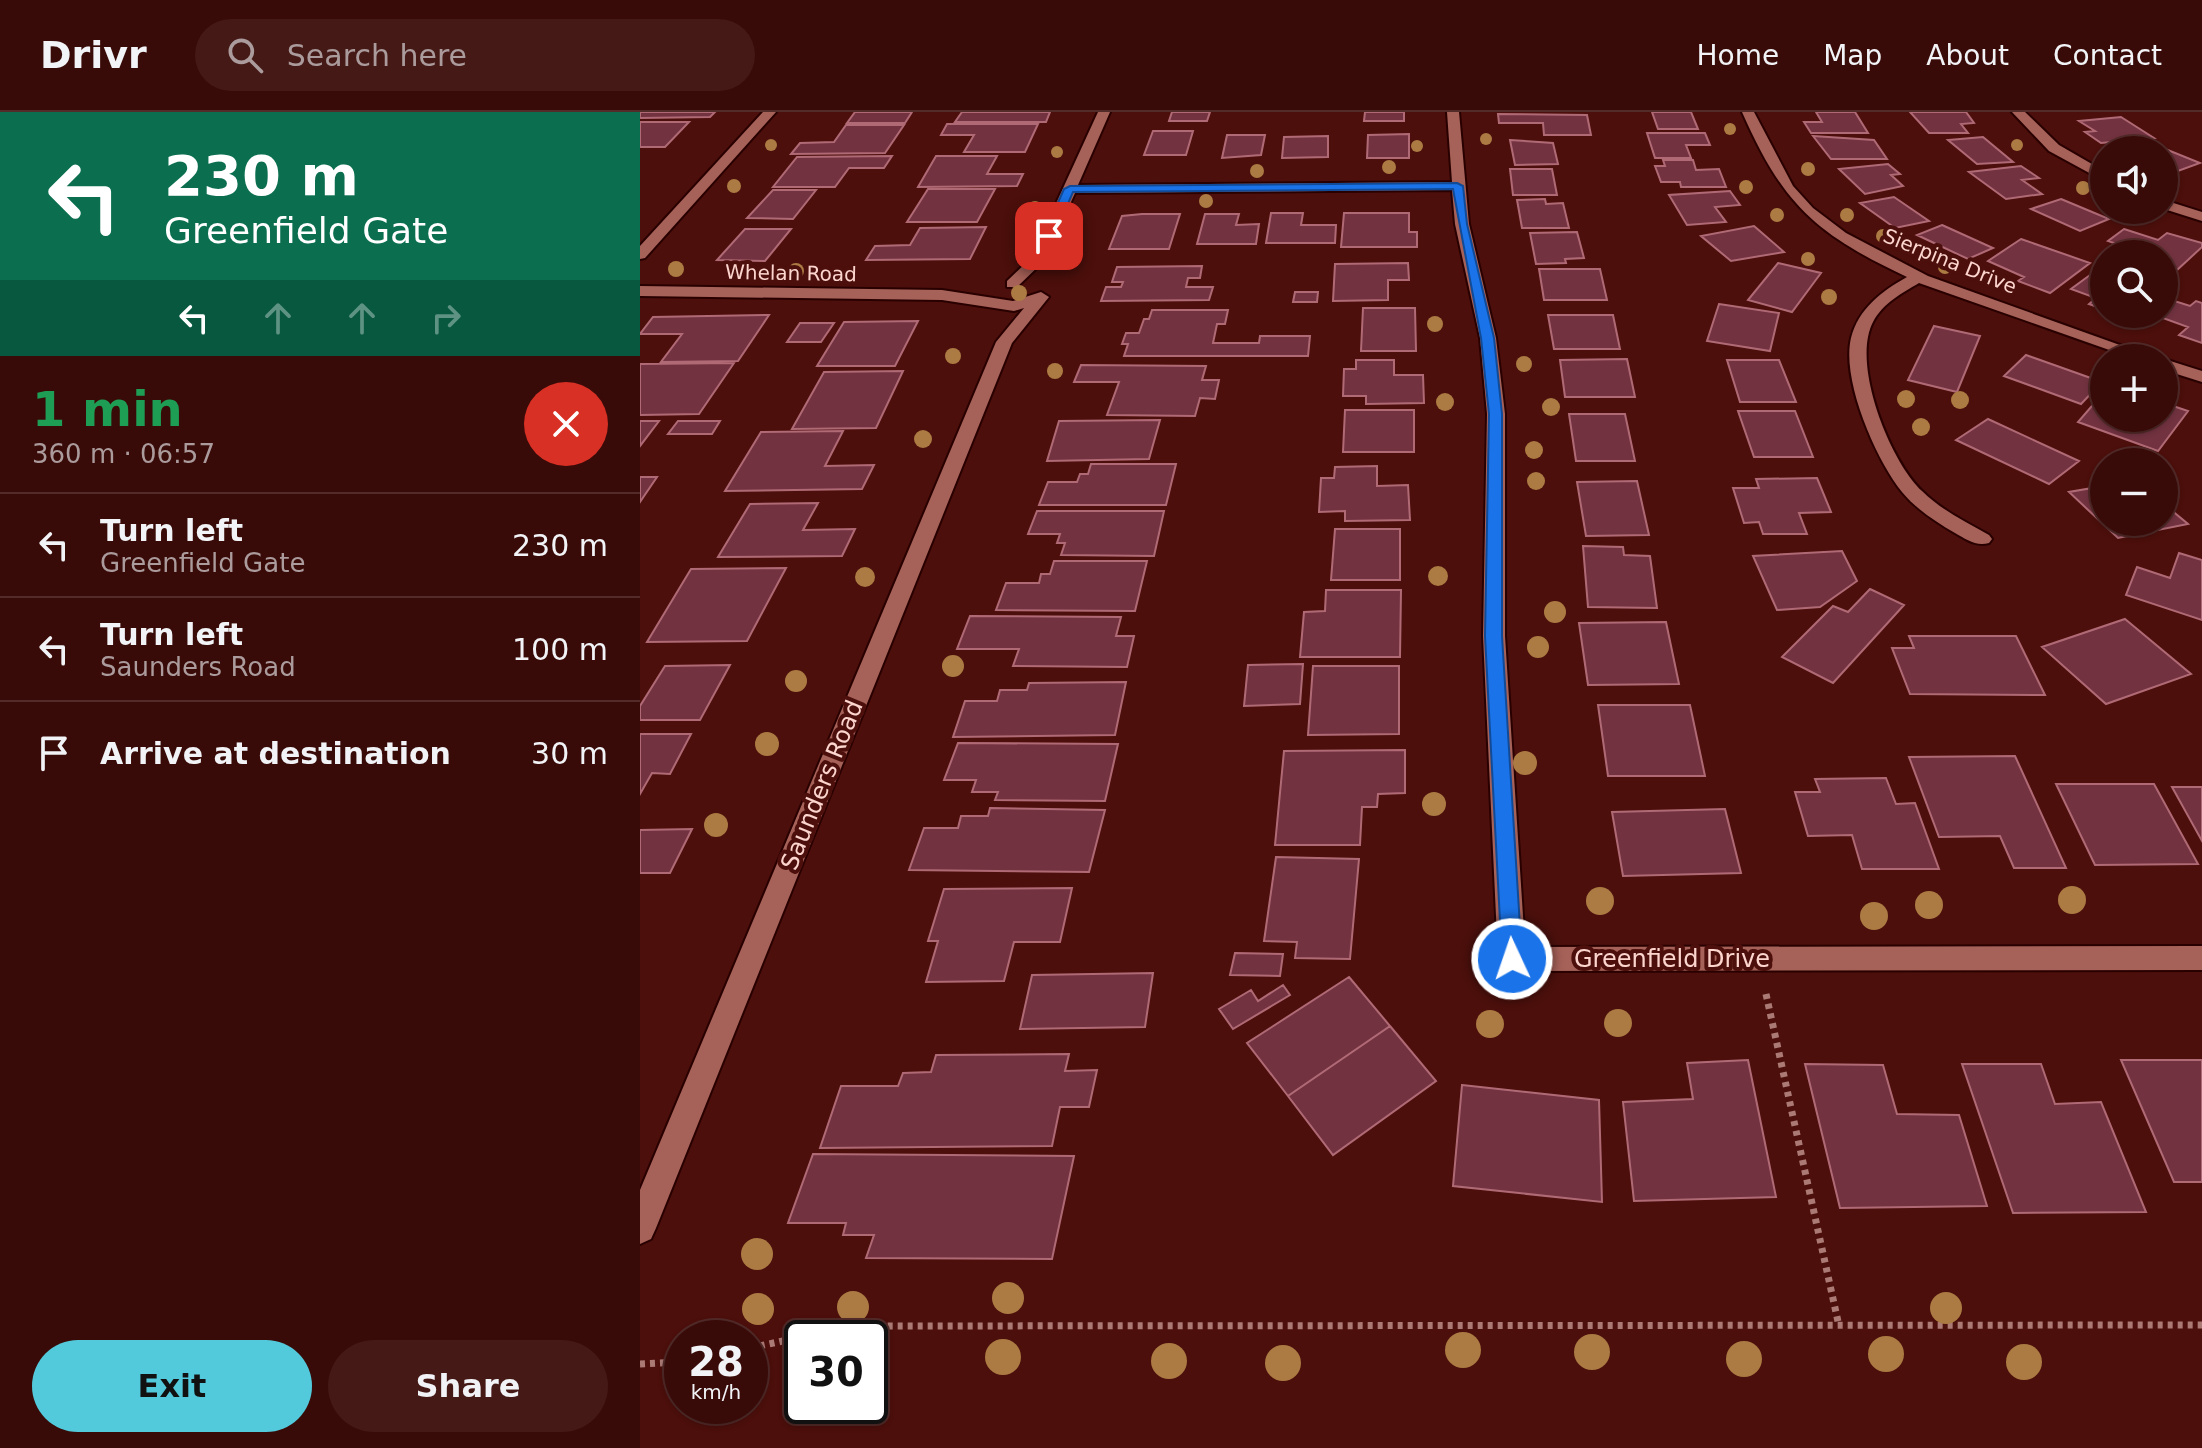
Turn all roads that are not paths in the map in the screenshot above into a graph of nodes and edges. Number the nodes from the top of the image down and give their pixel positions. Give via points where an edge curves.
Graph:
1 (770, 112) edge
2 (1104, 112) edge
3 (1453, 112) edge
4 (1748, 112) edge
5 (2018, 112) edge
6 (2090, 169) edge
7 (1457, 186) junction
8 (1070, 189) junction
9 (2178, 209) edge
10 (2202, 217) edge
11 (640, 255) edge
12 (1038, 260) junction
13 (1919, 277) junction
14 (1008, 285) junction
15 (640, 291) edge
16 (1041, 292) junction
17 (942, 295) junction
18 (999, 303) junction
19 (1004, 342) junction
20 (2108, 344) edge
21 (2178, 369) edge
22 (2202, 377) edge
23 (1982, 539) dead end
24 (2202, 958) edge
25 (640, 1228) edge

1 - 11 street
2 - 8 street
3 - 7 street, Greenfield Drive
4 - 13 street, Sierpina Drive via 1777,174 1807,210 1863,249
5 - 6 street via 2054,148
7 - 8 street
7 - 24 street, Greenfield Drive via 1488,338 1496,414 1494,636 1512,959
8 - 12 street
9 - 10 street
12 - 14 street
12 - 16 street
13 - 20 street, Sierpina Drive
13 - 23 street via 1889,294 1865,322 1855,352 1858,382 1889,458 1914,495 1939,516
14 - 16 street, Whelan Road
14 - 17 street, Whelan Road
14 - 18 street via 995,293
15 - 17 street, Whelan Road
16 - 18 street, Whelan Road via 1021,305
16 - 19 street, Saunders Road
17 - 18 street, Whelan Road
18 - 19 street, Saunders Road
19 - 25 street, Saunders Road
21 - 22 street

